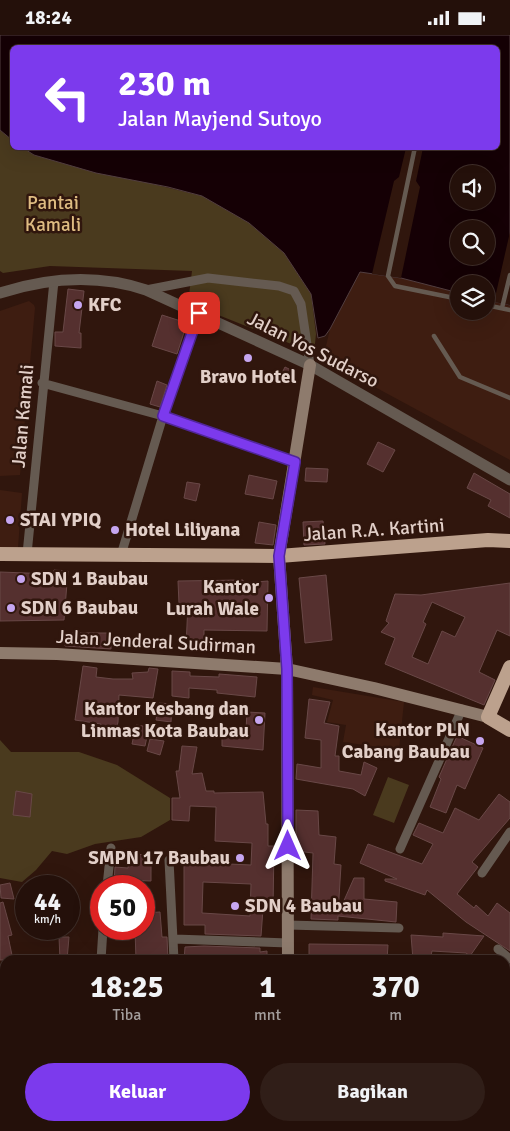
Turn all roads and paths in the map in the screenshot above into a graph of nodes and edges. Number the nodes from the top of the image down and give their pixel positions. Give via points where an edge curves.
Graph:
1 (414, 150) edge
2 (510, 275) edge
3 (54, 281) junction
4 (146, 290) junction
5 (0, 293) edge
6 (450, 297) edge
7 (495, 307) edge
8 (502, 308) junction
9 (510, 310) edge
10 (199, 313) junction
11 (434, 336) dead end
12 (310, 365) junction
13 (42, 383) junction
14 (510, 398) edge
15 (163, 416) junction
16 (295, 462) junction
17 (510, 480) edge
18 (510, 541) edge
19 (0, 554) edge
20 (27, 554) junction
21 (121, 555) junction
22 (279, 556) junction
23 (0, 653) edge
24 (510, 667) edge
25 (287, 669) junction
26 (462, 709) junction
27 (488, 717) junction
28 (510, 730) edge
29 (510, 832) edge
30 (111, 848) dead end
31 (400, 849) dead end
32 (169, 861) dead end
33 (482, 873) dead end
34 (108, 875) edge
35 (288, 925) junction
36 (399, 928) dead end
37 (174, 939) junction
38 (102, 940) edge
39 (288, 943) junction
40 (498, 949) dead end
41 (101, 955) edge
42 (174, 955) edge
43 (288, 955) edge
44 (505, 955) edge

1 - 6 lane via 388,277 395,286
2 - 8 lane
3 - 4 street, Jalan Yos Sudarso via 92,280
3 - 5 street, Jalan Yos Sudarso
3 - 13 street, Jalan Kamali
4 - 10 street, Jalan Yos Sudarso
4 - 12 street via 208,278 279,286 294,291 301,304
7 - 8 lane
8 - 9 lane
10 - 12 street, Jalan Yos Sudarso
10 - 15 street
11 - 14 lane via 460,377
12 - 16 main road
12 - 17 street, Jalan Yos Sudarso
13 - 15 street
13 - 20 street, Jalan Kamali
15 - 16 street
15 - 21 street
16 - 22 main road
18 - 22 highway, Jalan R.A. Kartini
19 - 20 highway, Jalan R.A. Kartini
20 - 21 highway, Jalan R.A. Kartini
21 - 22 highway, Jalan R.A. Kartini
22 - 25 main road
23 - 25 main road, Jalan Jenderal Sudirman
24 - 27 highway
25 - 26 main road, Jalan Jenderal Sudirman
25 - 35 main road
26 - 27 main road, Jalan Jenderal Sudirman
26 - 31 street
27 - 28 highway, Jalan Jenderal Sudirman
29 - 33 street
30 - 34 street
32 - 37 street
35 - 36 street
35 - 39 main road
37 - 39 street
37 - 42 street
38 - 41 street
39 - 43 main road
40 - 44 street

